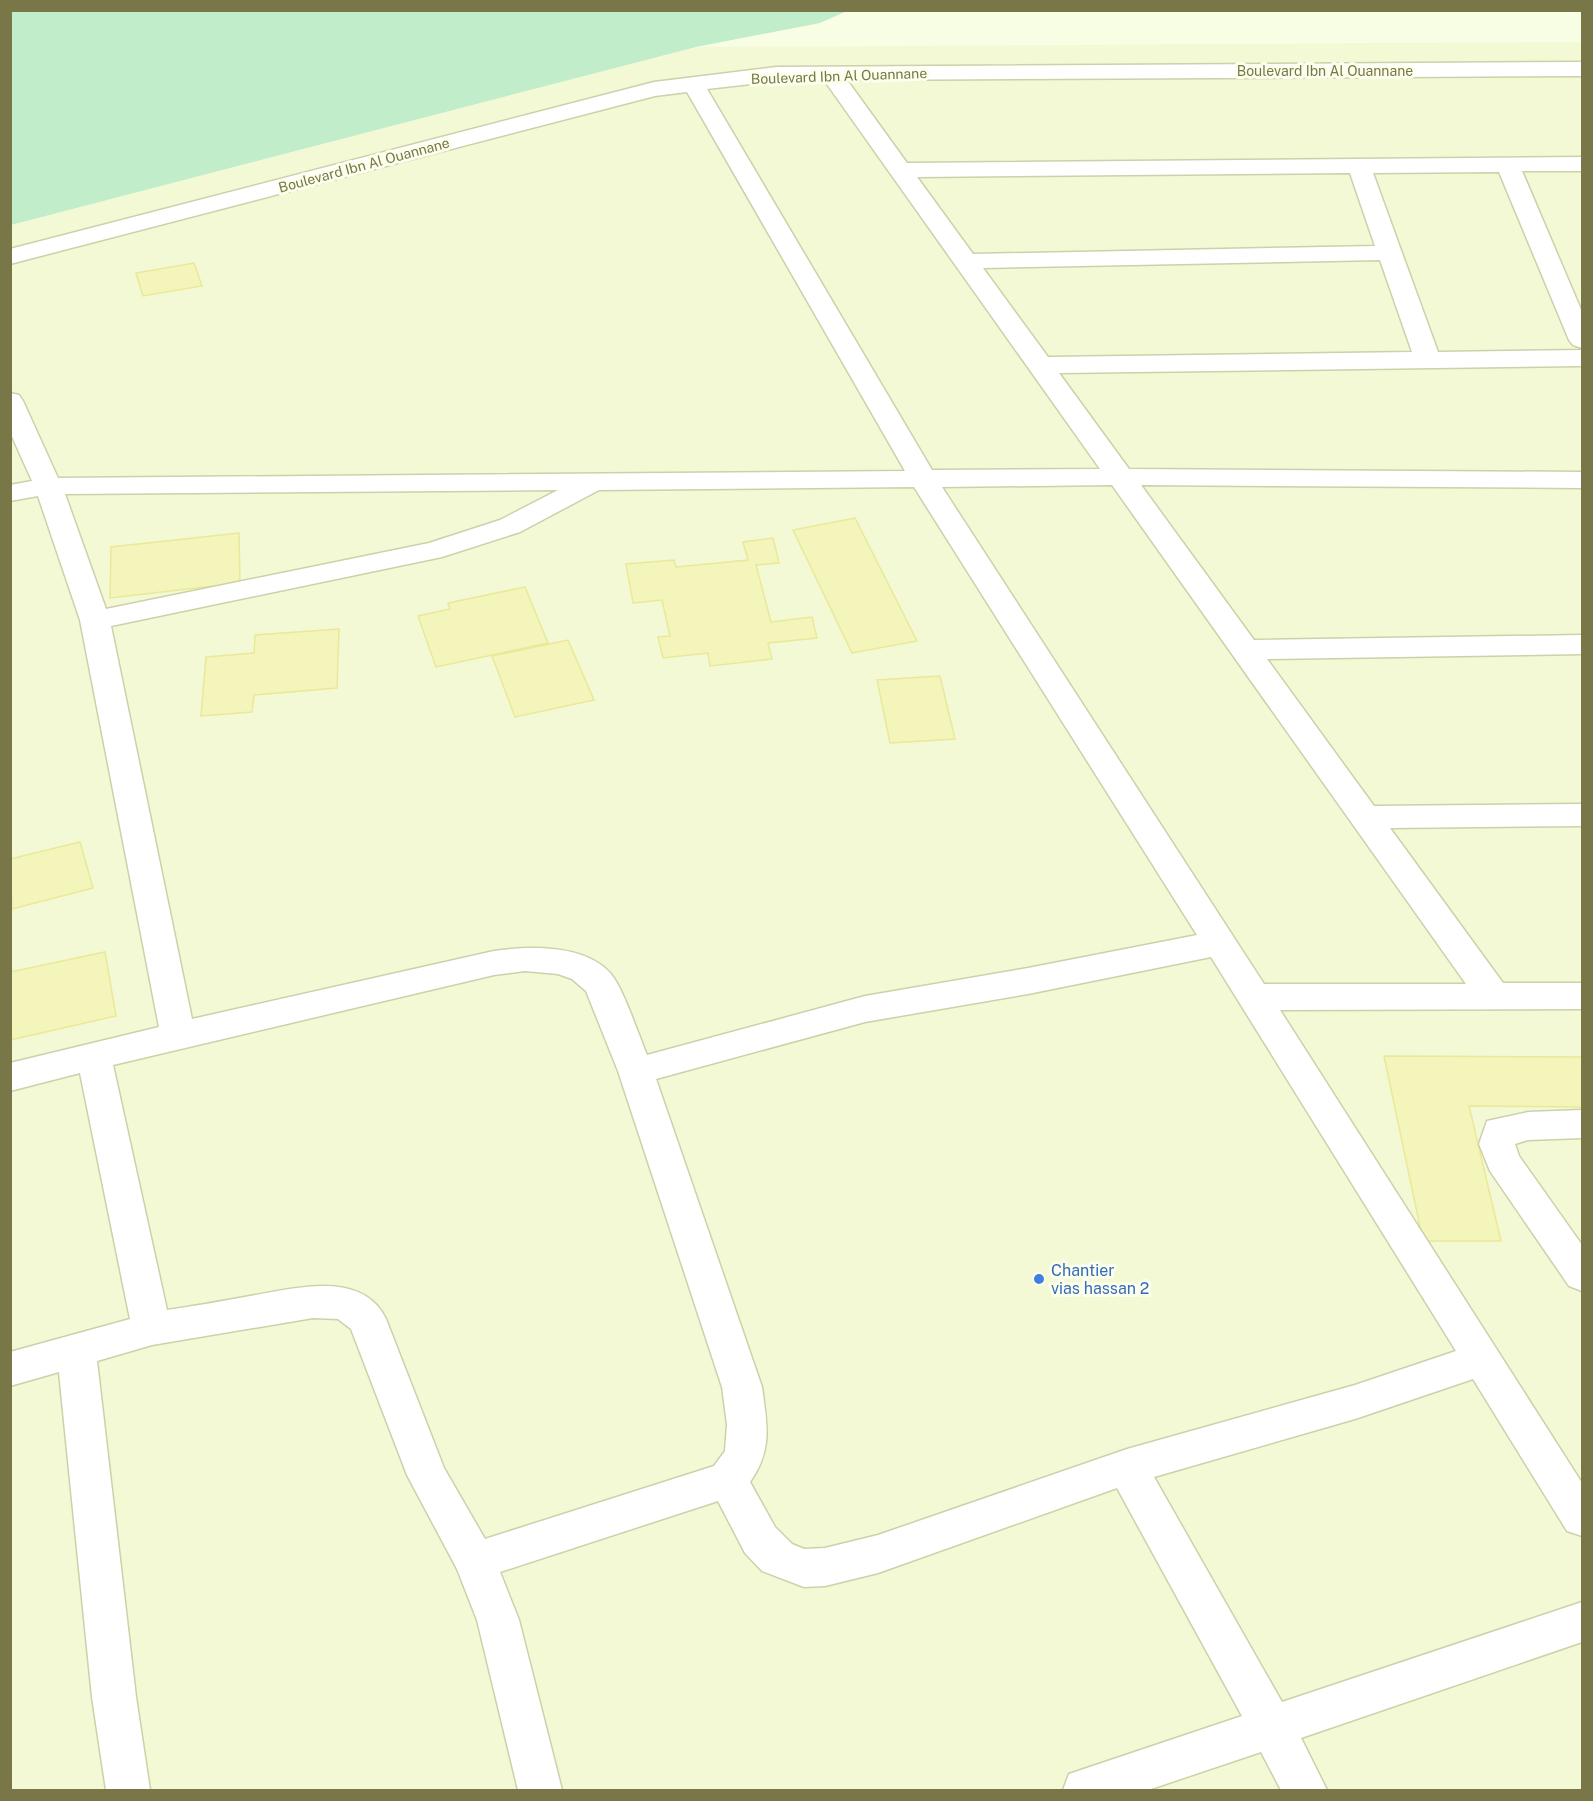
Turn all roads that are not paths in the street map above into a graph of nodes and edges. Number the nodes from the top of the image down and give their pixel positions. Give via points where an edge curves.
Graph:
1 (1582, 69) edge
2 (831, 74) junction
3 (694, 85) junction
4 (1507, 164) junction
5 (1582, 164) edge
6 (1359, 166) junction
7 (900, 170) junction
8 (1390, 253) junction
9 (10, 257) edge
10 (965, 261) junction
11 (1582, 340) edge
12 (1582, 358) edge
13 (1428, 360) junction
14 (1040, 365) junction
15 (10, 401) edge
16 (1121, 477) junction
17 (923, 480) junction
18 (1582, 480) edge
19 (592, 483) junction
20 (48, 486) junction
21 (10, 493) edge
22 (95, 620) junction
23 (1582, 644) edge
24 (1245, 650) junction
25 (1582, 815) edge
26 (1365, 817) junction
27 (1220, 943) junction
28 (1582, 996) edge
29 (1254, 997) junction
30 (1494, 997) junction
31 (178, 1035) junction
32 (94, 1057) junction
33 (636, 1071) junction
34 (10, 1077) edge
35 (1582, 1124) edge
36 (1582, 1275) edge
37 (152, 1329) junction
38 (76, 1351) junction
39 (1483, 1359) junction
40 (10, 1368) edge
41 (1127, 1467) junction
42 (728, 1480) junction
43 (1582, 1518) edge
44 (475, 1561) junction
45 (1582, 1622) edge
46 (1272, 1727) junction
47 (128, 1791) edge
48 (540, 1791) edge
49 (1085, 1791) edge
50 (1305, 1791) edge

1 - 2 street, Boulevard Ibn Al Ouannane
2 - 3 street, Boulevard Ibn Al Ouannane via 776,74
2 - 7 street
3 - 9 street, Boulevard Ibn Al Ouannane via 654,89
3 - 17 street
4 - 5 street
4 - 6 street
4 - 11 street
6 - 7 street
6 - 8 street
7 - 10 street
8 - 10 street
8 - 13 street
10 - 14 street
12 - 13 street
13 - 14 street
14 - 16 street
15 - 20 street
16 - 17 street
16 - 18 street
16 - 24 street
17 - 19 street
17 - 27 street
19 - 20 street
19 - 22 street via 510,526 432,551
20 - 21 street
20 - 22 street
22 - 31 street
23 - 24 street
24 - 26 street
25 - 26 street
26 - 30 street
27 - 29 street
27 - 33 street via 865,1009
28 - 30 street
29 - 30 street
29 - 39 street
31 - 32 street
31 - 33 street via 525,959 559,962 584,970 600,984
32 - 34 street
32 - 37 street
33 - 42 street via 742,1387 747,1424 745,1456
35 - 36 street via 1500,1131 1497,1144 1503,1161
37 - 38 street
37 - 44 street via 313,1302 336,1301 356,1308 367,1319 427,1475
38 - 40 street
38 - 47 street
39 - 41 street via 1355,1402
39 - 43 street
41 - 42 street via 878,1554 804,1568 777,1558 760,1540
41 - 46 street
42 - 44 street
44 - 48 street via 498,1620
45 - 46 street
46 - 49 street
46 - 50 street

